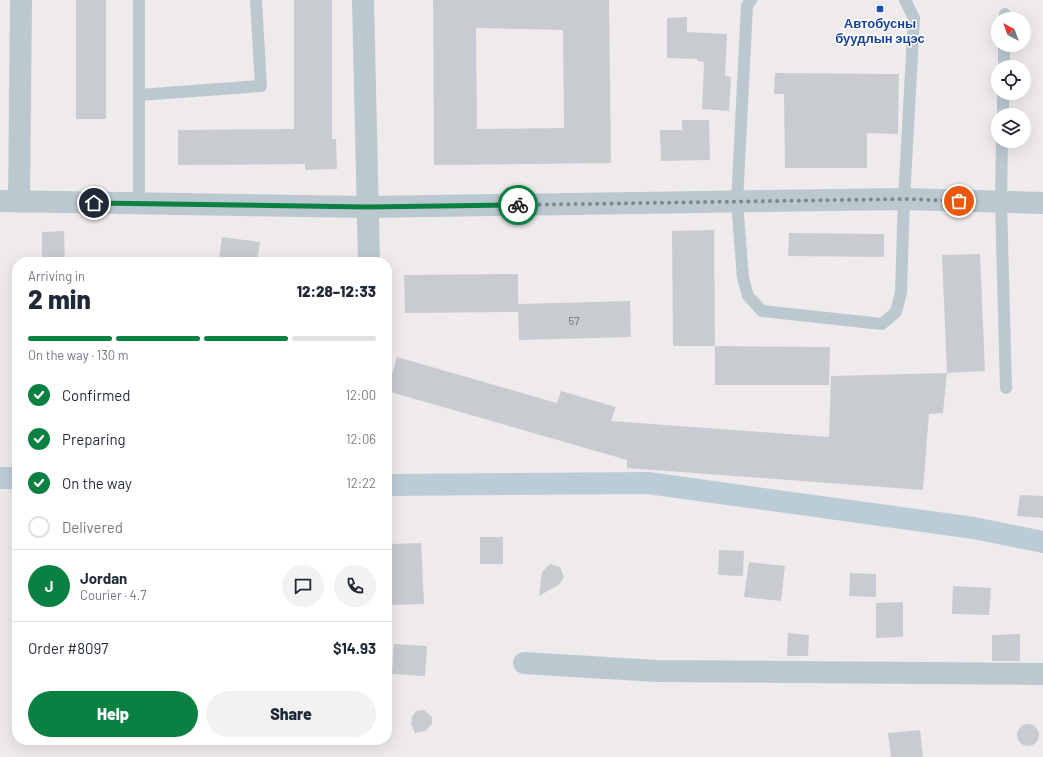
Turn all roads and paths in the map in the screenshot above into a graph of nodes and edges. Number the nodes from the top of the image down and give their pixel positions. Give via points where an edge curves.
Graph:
1 (21, 0) edge
2 (139, 0) edge
3 (256, 0) edge
4 (363, 0) edge
5 (751, 0) edge
6 (905, 0) edge
7 (139, 95) junction
8 (1002, 148) edge
9 (904, 199) junction
10 (9, 202) edge
11 (737, 202) junction
12 (1001, 202) junction
13 (139, 203) junction
14 (1043, 203) edge
15 (367, 207) junction
16 (368, 257) edge
17 (1006, 388) dead end
18 (0, 478) edge
19 (12, 478) edge
20 (392, 485) edge
21 (1043, 542) edge
22 (524, 663) dead end
23 (1043, 674) edge

1 - 10 street
2 - 7 lane
3 - 7 lane via 261,86
4 - 15 street
5 - 11 lane via 747,6
6 - 9 lane via 914,18
7 - 13 lane
8 - 12 lane
9 - 11 street
9 - 11 lane via 901,292 896,312 882,324 762,311 748,296 743,278
9 - 12 street
10 - 13 street
11 - 15 street
12 - 14 street
12 - 17 lane
13 - 15 street
15 - 16 street
18 - 19 street
20 - 21 street via 648,483 974,528
22 - 23 street via 657,672

